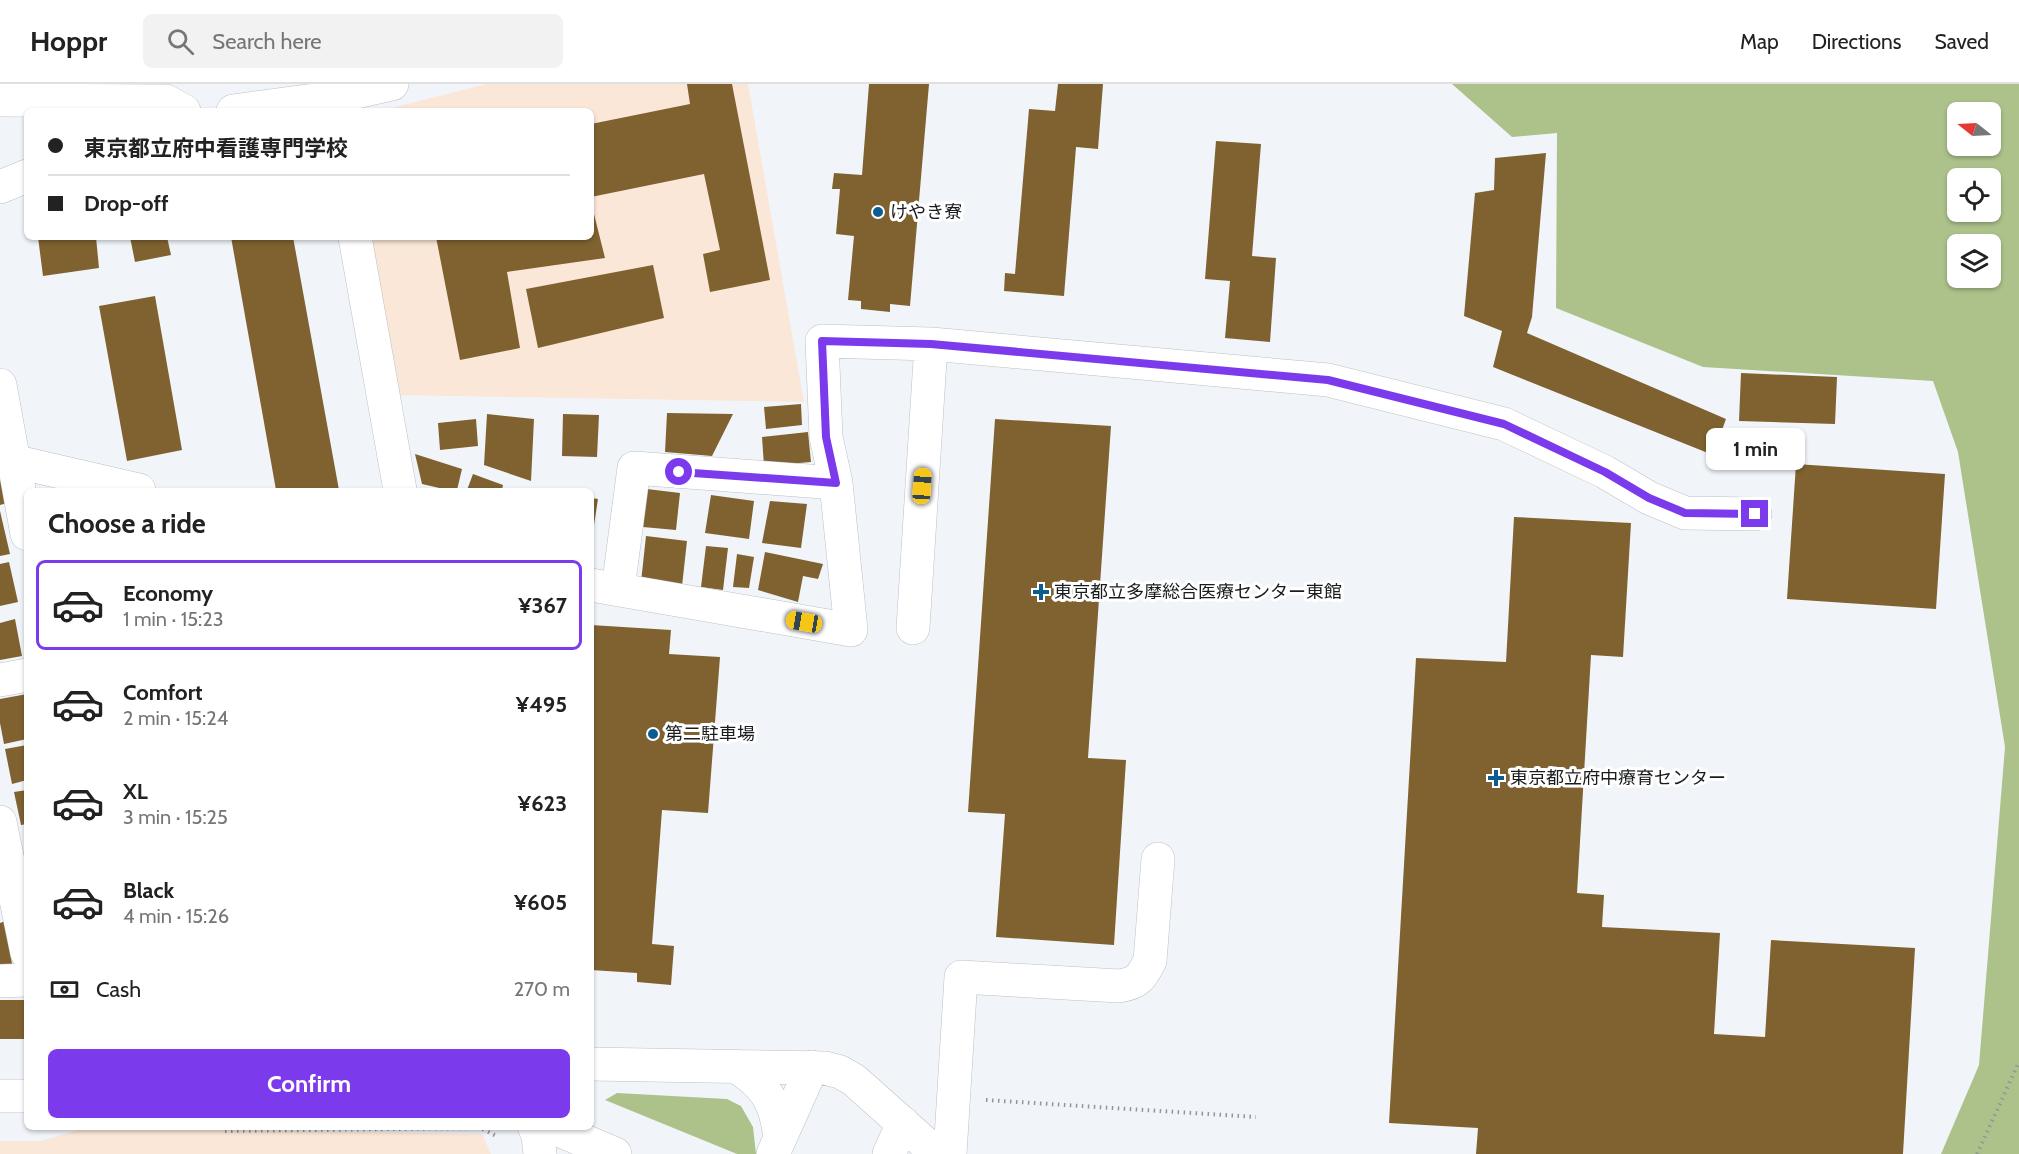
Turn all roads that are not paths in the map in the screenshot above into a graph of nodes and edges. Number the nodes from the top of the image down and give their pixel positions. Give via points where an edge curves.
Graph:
1 (375, 86) edge
2 (0, 100) edge
3 (331, 104) edge
4 (179, 108) edge
5 (275, 108) edge
6 (24, 177) edge
7 (0, 188) edge
8 (356, 240) edge
9 (931, 344) junction
10 (0, 385) edge
11 (7, 459) edge
12 (836, 483) junction
13 (131, 488) edge
14 (400, 488) edge
15 (1755, 514) dead end
16 (24, 523) edge
17 (604, 587) edge
18 (913, 628) dead end
19 (24, 676) edge
20 (0, 680) edge
21 (0, 822) edge
22 (1158, 859) dead end
23 (24, 938) edge
24 (24, 980) edge
25 (0, 981) edge
26 (594, 1064) edge
27 (735, 1066) junction
28 (812, 1067) junction
29 (0, 1096) edge
30 (24, 1096) edge
31 (903, 1123) junction
32 (545, 1138) edge
33 (777, 1146) edge
34 (615, 1154) edge
35 (889, 1154) edge
36 (937, 1154) edge
37 (950, 1154) edge

1 - 3 street
2 - 4 street via 166,101
3 - 5 street
6 - 7 street
8 - 14 street
9 - 12 street via 822,341 826,437
9 - 15 street via 1328,380 1504,424 1685,513
9 - 18 street
10 - 11 street
11 - 13 street
11 - 16 street
12 - 17 street via 634,468
12 - 17 street via 851,630
19 - 20 street
21 - 23 street
22 - 37 street via 1150,961 1143,976 1132,984 961,977
24 - 25 street
26 - 27 street
27 - 28 street
27 - 33 street via 767,1093 778,1116
28 - 31 street via 840,1072 854,1080
28 - 33 street
29 - 30 street
31 - 35 street
31 - 36 street
32 - 34 street

